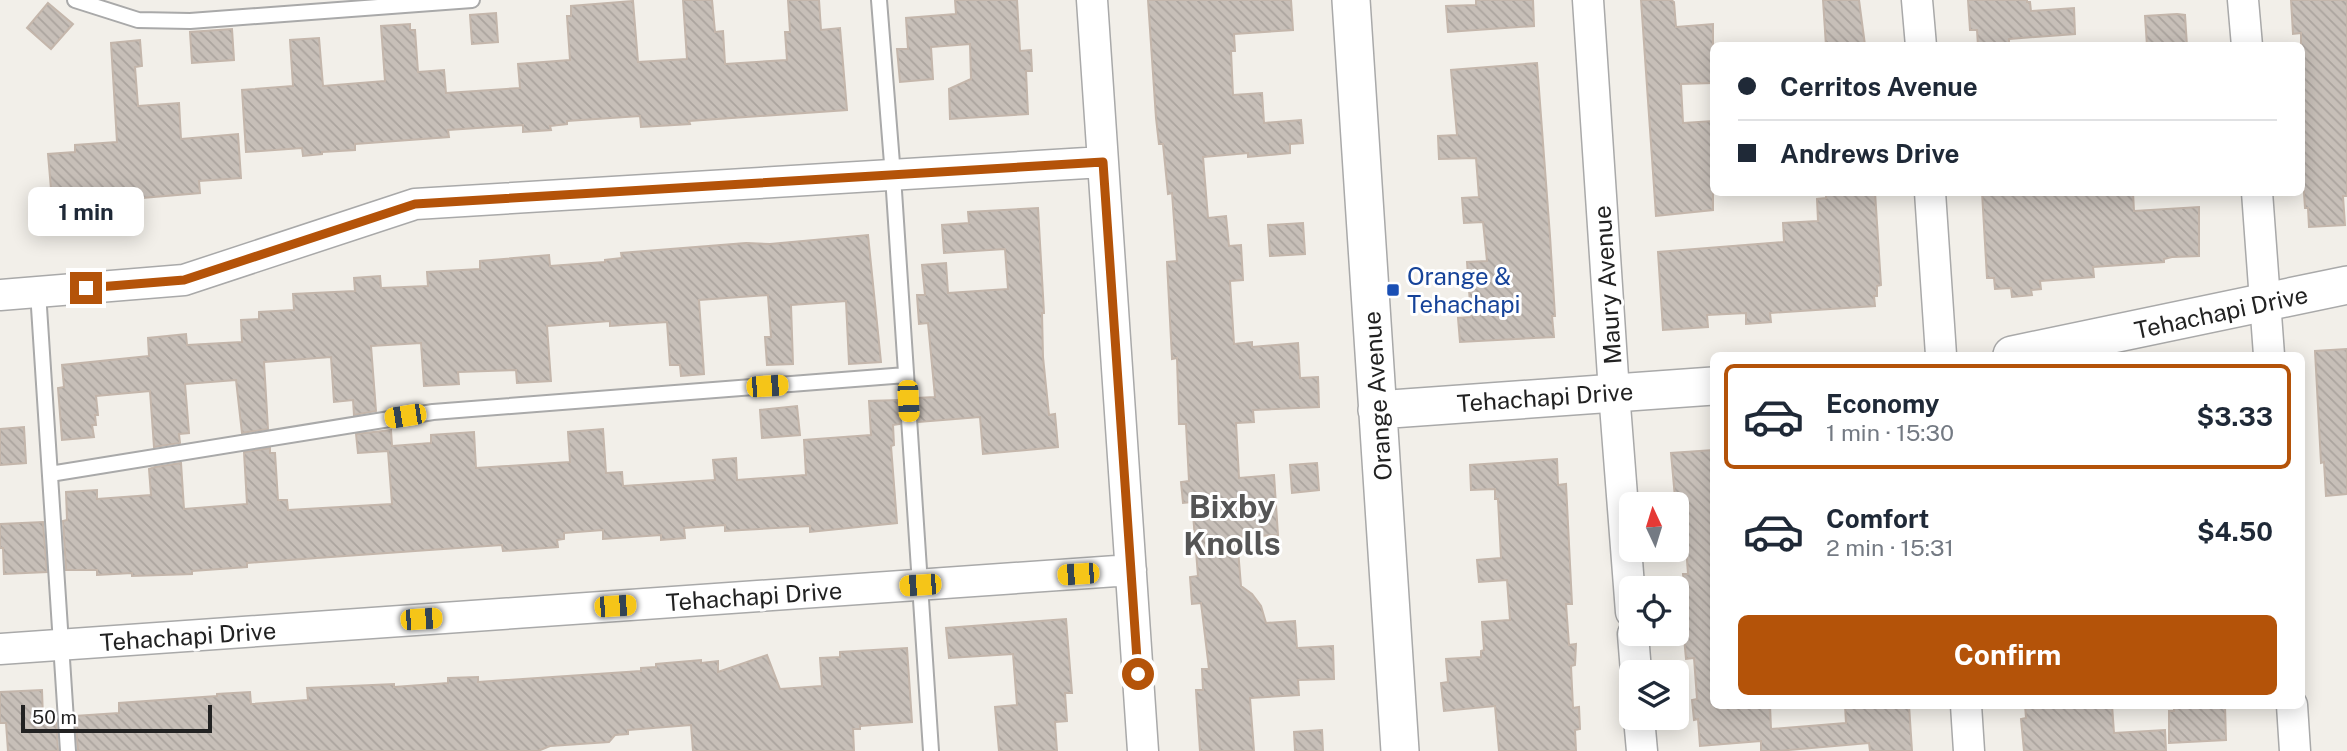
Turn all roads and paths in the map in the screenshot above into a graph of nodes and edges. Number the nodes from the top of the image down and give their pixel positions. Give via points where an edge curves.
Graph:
1 (75, 0) edge
2 (471, 0) edge
3 (879, 0) edge
4 (1092, 0) edge
5 (1351, 0) edge
6 (1588, 0) edge
7 (1917, 0) edge
8 (2243, 0) edge
9 (1920, 42) edge
10 (2247, 42) edge
11 (1103, 162) junction
12 (893, 176) junction
13 (1930, 196) edge
14 (2257, 196) edge
15 (2347, 285) edge
16 (38, 292) junction
17 (0, 295) edge
18 (2265, 304) junction
19 (1941, 352) edge
20 (2027, 352) edge
21 (2269, 352) edge
22 (906, 375) junction
23 (1710, 386) edge
24 (1614, 392) junction
25 (1377, 410) junction
26 (50, 474) junction
27 (1131, 570) junction
28 (1628, 576) edge
29 (920, 585) junction
30 (61, 644) junction
31 (0, 649) edge
32 (1966, 709) edge
33 (2292, 709) edge
34 (1640, 730) edge
35 (68, 751) edge
36 (932, 751) edge
37 (1143, 751) edge
38 (1400, 751) edge
39 (1642, 751) edge
40 (1969, 751) edge
41 (2295, 751) edge

1 - 2 lane via 138,20 190,21
3 - 12 lane
4 - 11 street
5 - 25 street, Orange Avenue
6 - 24 street, Maury Avenue
7 - 9 street
8 - 10 street
11 - 12 street
11 - 27 street
12 - 16 street via 415,204 184,280
12 - 22 lane
13 - 19 street
14 - 18 street
15 - 18 street, Tehachapi Drive
16 - 17 street
16 - 26 lane
18 - 20 street, Tehachapi Drive
18 - 21 street
22 - 26 lane via 433,412
22 - 29 lane
23 - 24 street, Tehachapi Drive
24 - 25 street, Tehachapi Drive
24 - 28 street, Maury Avenue
25 - 38 street, Orange Avenue
26 - 30 lane
27 - 29 street, Tehachapi Drive
27 - 37 street
29 - 30 street, Tehachapi Drive
29 - 36 lane
30 - 31 street, Tehachapi Drive
30 - 35 lane
32 - 40 street
33 - 41 street
34 - 39 street

